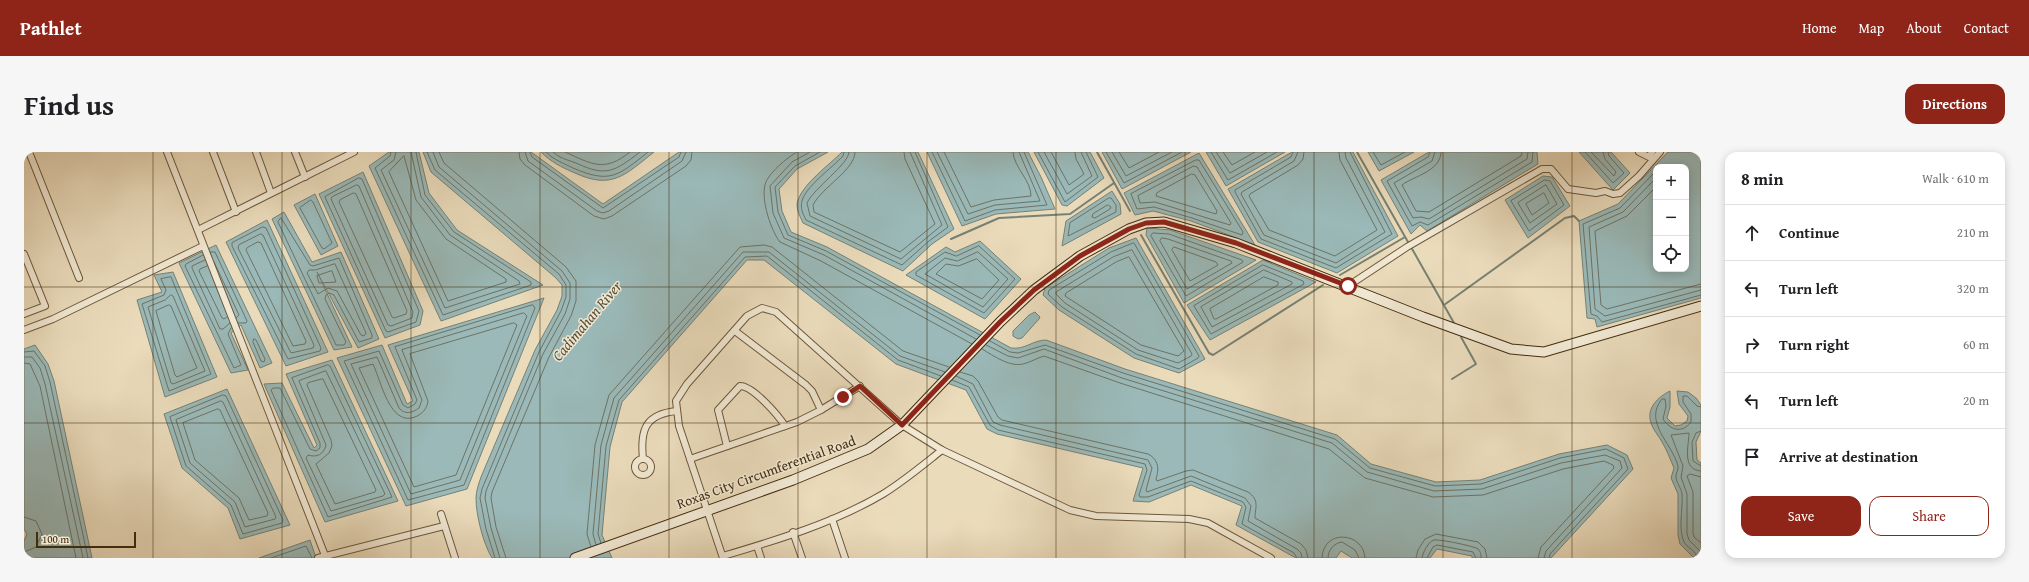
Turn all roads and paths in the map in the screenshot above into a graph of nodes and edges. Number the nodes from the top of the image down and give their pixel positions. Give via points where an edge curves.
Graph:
1 (29, 152) edge
2 (166, 152) edge
3 (213, 152) edge
4 (256, 152) edge
5 (295, 152) edge
6 (336, 152) edge
7 (354, 152) edge
8 (1639, 152) edge
9 (1652, 152) edge
10 (1660, 152) edge
11 (338, 159) junction
12 (305, 177) junction
13 (271, 193) junction
14 (236, 212) junction
15 (198, 230) junction
16 (203, 246) junction
17 (24, 254) edge
18 (78, 278) dead end
19 (1348, 286) junction
20 (1701, 306) edge
21 (24, 314) edge
22 (24, 330) edge
23 (735, 331) junction
24 (860, 386) junction
25 (821, 410) junction
26 (678, 411) junction
27 (902, 425) junction
28 (785, 426) junction
29 (727, 446) junction
30 (942, 450) junction
31 (643, 459) dead end
32 (690, 459) junction
33 (708, 510) junction
34 (442, 514) dead end
35 (832, 519) junction
36 (444, 526) junction
37 (793, 532) junction
38 (757, 546) junction
39 (325, 557) edge
40 (723, 557) edge
41 (318, 558) edge
42 (455, 558) edge
43 (575, 558) edge
44 (761, 558) edge
45 (802, 558) edge
46 (845, 558) edge
47 (1271, 558) edge

1 - 18 street
2 - 15 street
3 - 14 street
4 - 13 street
5 - 12 street
6 - 11 street
7 - 11 street
8 - 9 street via 1649,157
10 - 19 street via 1620,193 1568,189 1551,169 1542,169 1407,247
11 - 12 street
12 - 13 street
13 - 14 street
14 - 15 street
15 - 16 street
16 - 22 street via 53,319
16 - 39 street
17 - 21 street via 45,306
19 - 20 main road, Roxas City Circumferential Road via 1422,317 1512,349 1544,352
19 - 27 main road, Roxas City Circumferential Road via 1236,243 1164,222 1146,223 1129,229 1080,256 1034,290
23 - 24 street via 754,311 762,308 776,312
23 - 25 street via 806,385 812,391
23 - 26 street via 679,394 676,401
24 - 25 street
24 - 27 street
25 - 28 street
26 - 31 street via 659,415 647,426 642,440
26 - 32 street via 679,426
27 - 30 street
27 - 33 main road, Roxas City Circumferential Road via 868,449 793,480
28 - 29 street
28 - 29 street via 778,414 747,388 740,386 718,410
29 - 32 street
30 - 35 street via 883,494
30 - 47 street via 1070,510 1096,516 1189,519 1208,523
32 - 33 street
33 - 40 street
33 - 43 main road, Roxas City Circumferential Road
34 - 36 street
35 - 37 street
35 - 46 street
36 - 39 street
36 - 42 street
37 - 38 street
37 - 45 street
38 - 40 street
38 - 44 street
39 - 41 street

